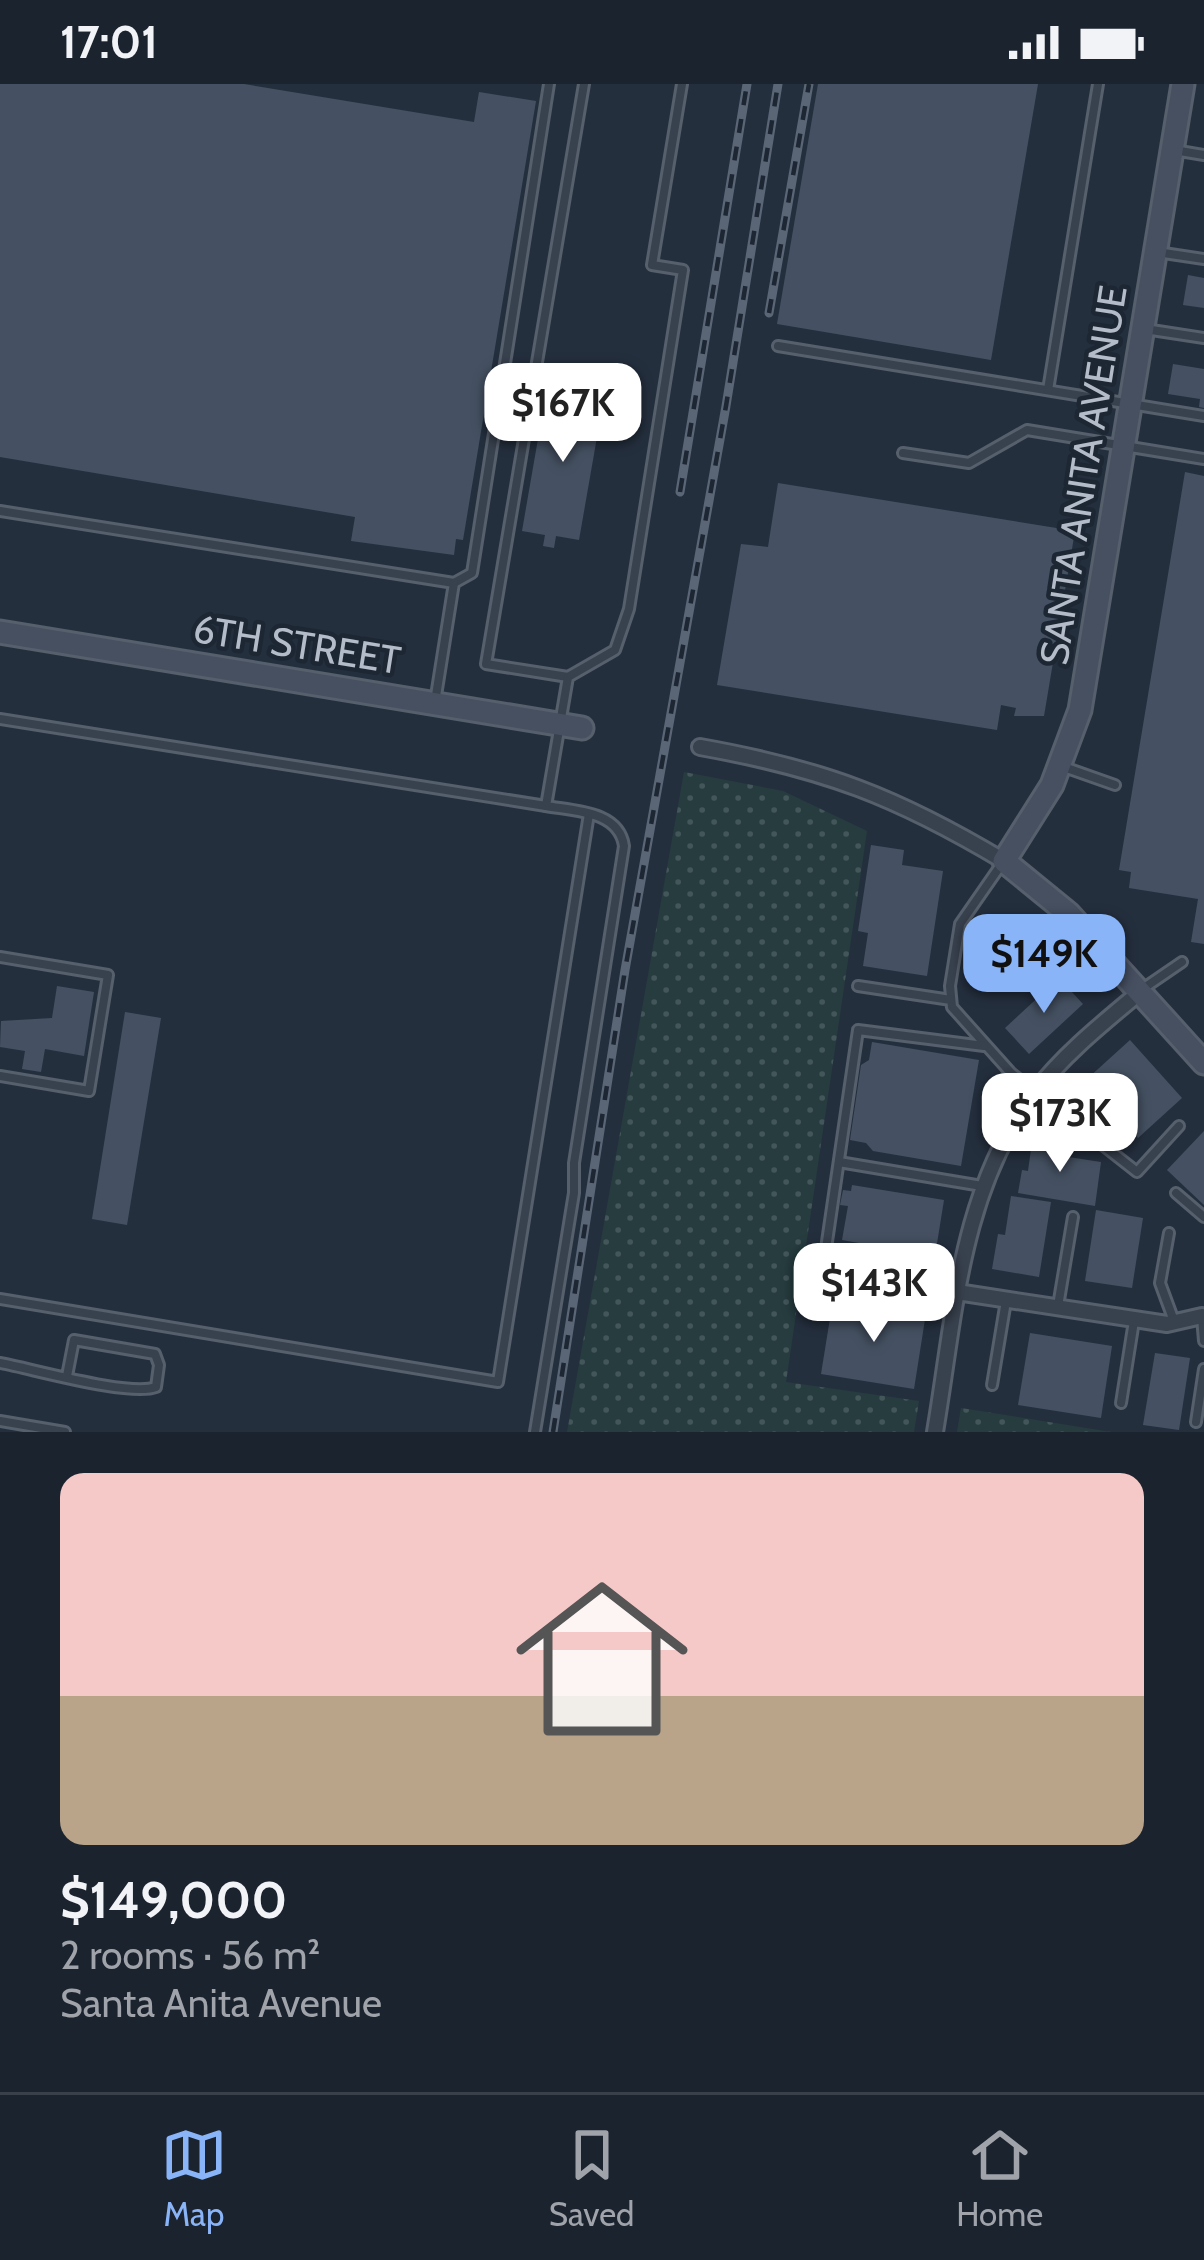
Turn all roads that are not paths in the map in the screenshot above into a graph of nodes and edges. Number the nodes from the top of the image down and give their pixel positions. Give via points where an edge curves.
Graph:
1 (549, 84) edge
2 (584, 84) edge
3 (682, 84) edge
4 (1098, 84) edge
5 (1184, 84) edge
6 (1173, 150) junction
7 (1204, 155) edge
8 (1155, 251) junction
9 (1204, 259) edge
10 (1143, 328) junction
11 (1204, 338) edge
12 (778, 346) dead end
13 (1048, 390) junction
14 (1132, 404) junction
15 (1204, 416) edge
16 (1125, 447) junction
17 (903, 453) dead end
18 (1204, 459) edge
19 (0, 511) edge
20 (454, 583) junction
21 (0, 632) edge
22 (568, 676) junction
23 (435, 704) junction
24 (0, 720) edge
25 (571, 726) junction
26 (700, 747) dead end
27 (1061, 766) junction
28 (1115, 784) dead end
29 (547, 806) junction
30 (589, 814) junction
31 (1004, 861) junction
32 (0, 957) edge
33 (1182, 962) dead end
34 (858, 986) dead end
35 (1140, 992) junction
36 (951, 1000) junction
37 (984, 1046) junction
38 (1204, 1063) edge
39 (0, 1076) edge
40 (1036, 1091) junction
41 (1178, 1126) dead end
42 (839, 1162) junction
43 (982, 1186) junction
44 (1176, 1193) dead end
45 (1073, 1217) dead end
46 (1204, 1217) edge
47 (1168, 1232) dead end
48 (957, 1292) junction
49 (0, 1299) edge
50 (1007, 1300) junction
51 (1058, 1308) junction
52 (1203, 1316) edge
53 (1134, 1319) junction
54 (1175, 1322) junction
55 (1204, 1341) edge
56 (0, 1363) edge
57 (1204, 1369) edge
58 (67, 1376) junction
59 (992, 1385) dead end
60 (1120, 1403) dead end
61 (0, 1421) edge
62 (1196, 1422) dead end
63 (65, 1432) edge
64 (536, 1432) edge
65 (935, 1432) edge

1 - 20 lane via 472,573
2 - 22 lane via 486,664
3 - 22 lane via 652,265 683,270 628,609 615,650
4 - 13 lane
5 - 6 street, SANTA ANITA AVENUE
6 - 7 lane
6 - 8 street, SANTA ANITA AVENUE
8 - 9 lane
8 - 10 street, SANTA ANITA AVENUE
10 - 11 lane
10 - 14 street, SANTA ANITA AVENUE
12 - 13 lane
13 - 14 lane
14 - 15 lane
14 - 16 street, SANTA ANITA AVENUE
16 - 17 lane via 1028,430 969,463
16 - 18 lane
16 - 27 street, SANTA ANITA AVENUE via 1087,681
19 - 20 lane
20 - 23 lane
21 - 23 street, 6TH STREET
22 - 25 lane
23 - 25 street, 6TH STREET
24 - 29 lane
25 - 29 lane
26 - 31 street via 840,779 928,816
27 - 28 lane
27 - 31 street, SANTA ANITA AVENUE
29 - 30 lane
30 - 49 lane via 498,1382
30 - 64 lane via 611,821 624,846
31 - 35 street via 1069,914
31 - 36 lane via 960,924
32 - 39 lane via 108,974 89,1091
33 - 35 lane
34 - 36 lane
35 - 38 street
35 - 40 street
36 - 37 lane
37 - 40 lane
37 - 42 lane via 858,1030
40 - 41 lane via 1136,1172
40 - 43 street
42 - 43 lane
42 - 48 lane via 824,1269
43 - 48 street
44 - 46 lane
45 - 51 lane
47 - 54 lane via 1160,1283
48 - 50 street
48 - 65 street
50 - 51 street
50 - 59 lane
51 - 53 street
52 - 54 street
52 - 55 lane
53 - 54 street
53 - 60 lane
56 - 58 lane
57 - 62 lane
58 - 58 lane via 74,1340 155,1354 159,1365 156,1387 143,1392
61 - 63 lane

